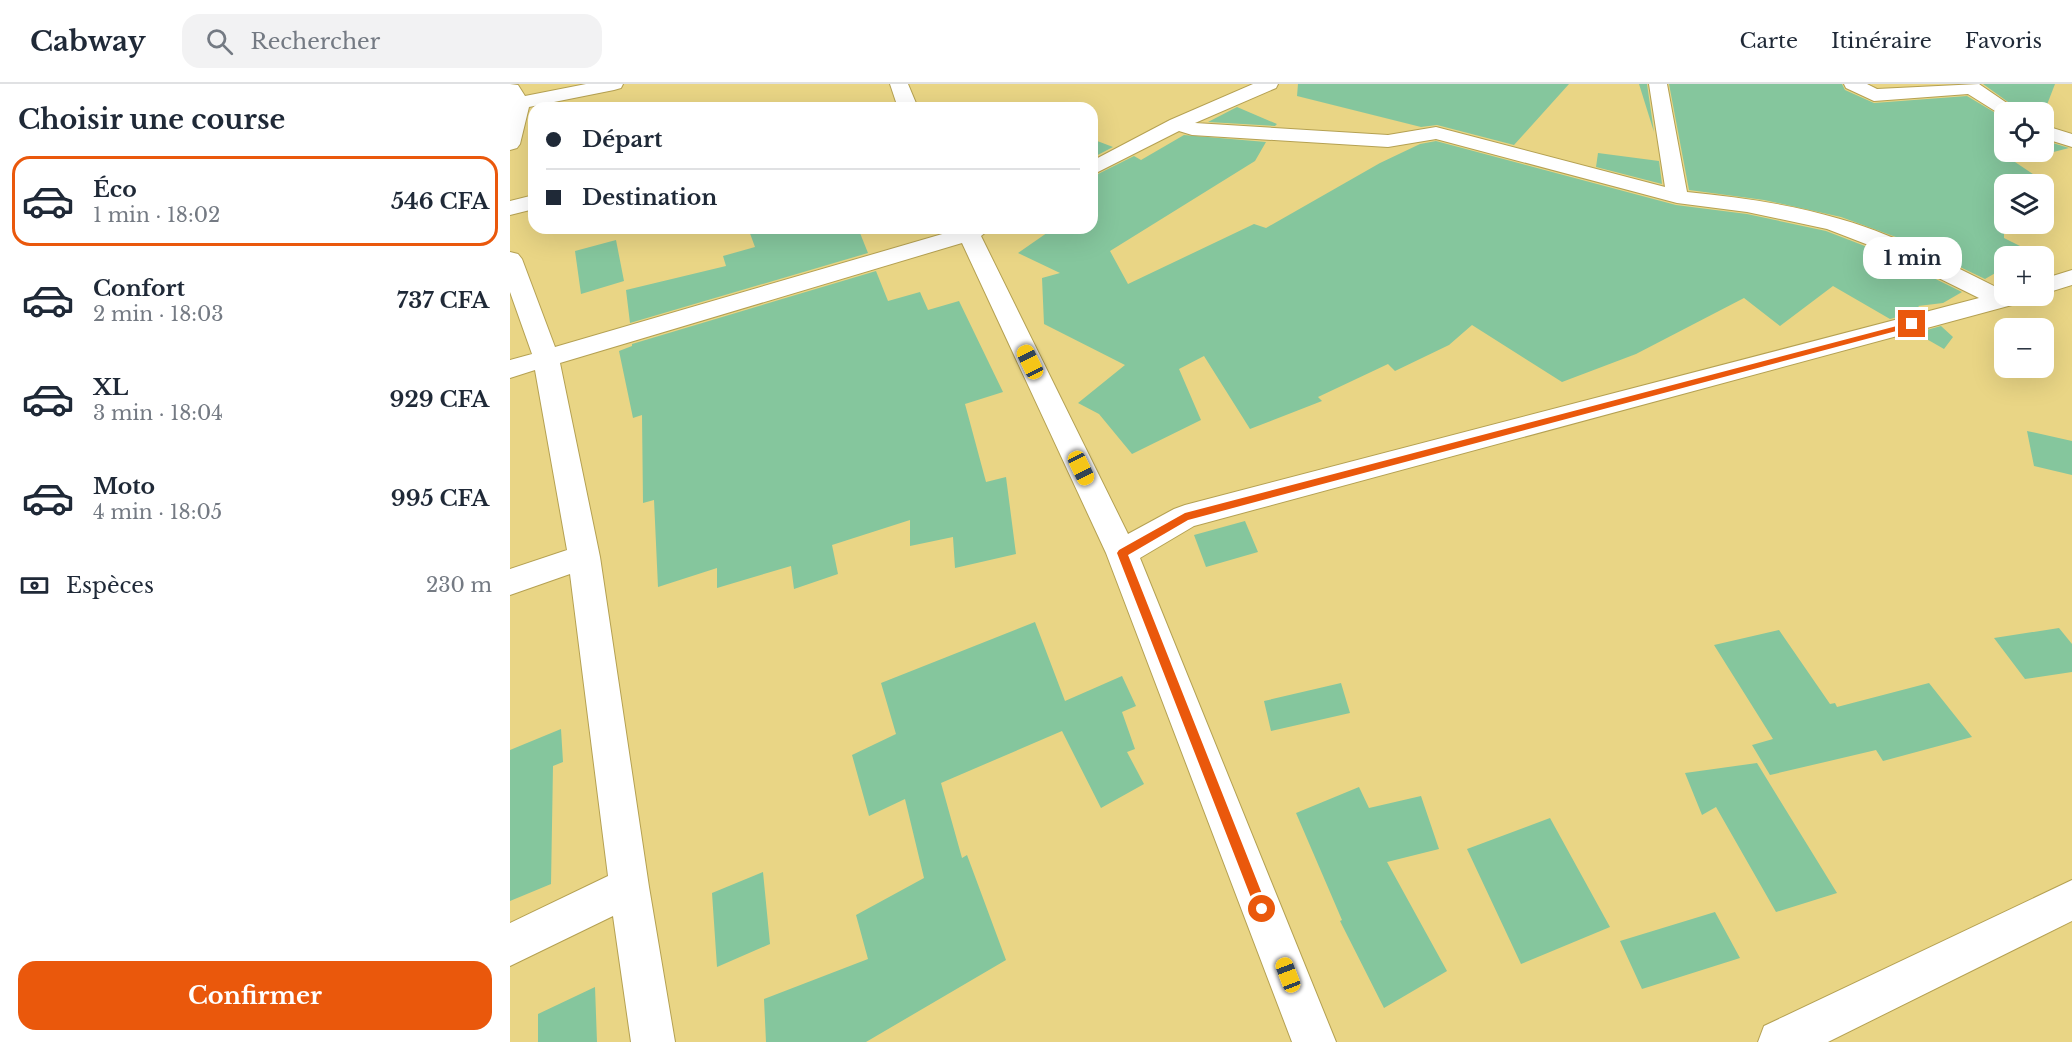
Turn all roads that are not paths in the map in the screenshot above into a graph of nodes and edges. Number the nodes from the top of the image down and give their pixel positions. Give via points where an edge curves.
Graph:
1 (614, 84) edge
2 (899, 84) edge
3 (1269, 84) edge
4 (1658, 84) edge
5 (1853, 84) edge
6 (1968, 86) edge
7 (514, 99) edge
8 (905, 102) edge
9 (1994, 102) edge
10 (1177, 124) junction
11 (2054, 135) edge
12 (2072, 141) edge
13 (510, 144) edge
14 (1098, 166) edge
15 (1677, 197) junction
16 (528, 204) edge
17 (510, 208) edge
18 (958, 234) edge
19 (973, 234) edge
20 (510, 259) edge
21 (2072, 277) edge
22 (2054, 283) edge
23 (1994, 291) edge
24 (1994, 302) edge
25 (546, 357) junction
26 (510, 369) edge
27 (1122, 553) junction
28 (584, 557) junction
29 (510, 582) edge
30 (629, 886) junction
31 (2072, 900) edge
32 (510, 945) edge
33 (654, 1042) edge
34 (1314, 1042) edge
35 (1780, 1042) edge

1 - 7 street
2 - 8 street
3 - 10 street
4 - 15 street
5 - 6 street via 1874,95
6 - 9 street
7 - 13 street
10 - 14 street
10 - 15 street via 1192,129 1388,141 1436,133
11 - 12 street
15 - 23 street via 1747,205 1834,224
16 - 17 street
18 - 25 street
19 - 27 street
20 - 25 street
21 - 22 street
24 - 27 street via 1185,517
25 - 26 street
25 - 28 street
27 - 34 street
28 - 29 street
28 - 30 street
30 - 32 street
30 - 33 street
31 - 35 street

